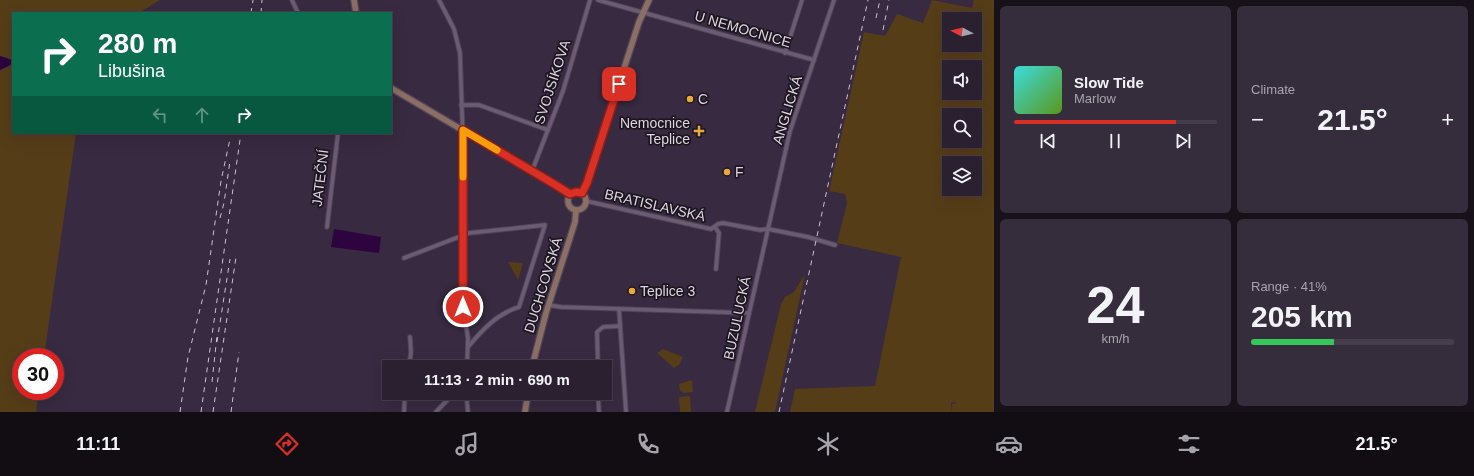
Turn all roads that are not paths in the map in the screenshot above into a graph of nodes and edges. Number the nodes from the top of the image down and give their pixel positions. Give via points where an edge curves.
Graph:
1 (292, 0) edge
2 (354, 0) edge
3 (439, 0) edge
4 (590, 0) edge
5 (598, 0) edge
6 (649, 0) edge
7 (802, 0) edge
8 (834, 0) edge
9 (298, 12) edge
10 (356, 12) edge
11 (643, 13) junction
12 (785, 53) junction
13 (814, 60) junction
14 (392, 89) edge
15 (461, 105) junction
16 (463, 130) junction
17 (548, 130) junction
18 (338, 134) edge
19 (532, 171) junction
20 (582, 193) junction
21 (570, 194) junction
22 (586, 201) junction
23 (576, 210) junction
24 (715, 226) junction
25 (327, 227) dead end
26 (768, 229) junction
27 (463, 235) junction
28 (835, 245) dead end
29 (404, 258) dead end
30 (716, 269) dead end
31 (548, 305) junction
32 (619, 309) junction
33 (749, 314) junction
34 (620, 326) junction
35 (410, 337) dead end
36 (468, 347) junction
37 (410, 360) edge
38 (467, 360) edge
39 (534, 360) edge
40 (598, 360) edge
41 (405, 400) edge
42 (447, 400) edge
43 (467, 400) edge
44 (527, 400) edge
45 (598, 400) edge
46 (404, 412) edge
47 (436, 412) edge
48 (468, 412) edge
49 (525, 412) edge
50 (599, 412) edge
51 (626, 412) edge
52 (727, 412) edge

1 - 9 street
2 - 10 main road
3 - 15 street via 454,29 460,53
4 - 17 street, SVOJSÍKOVA via 563,91
5 - 11 street, U NEMOCNICE
6 - 11 main road
7 - 12 street
8 - 13 street, ANGLICKÁ
11 - 12 street, U NEMOCNICE
11 - 20 main road
12 - 13 street, U NEMOCNICE
13 - 26 street, ANGLICKÁ via 796,108
14 - 16 main road
15 - 16 street
15 - 17 street via 479,105
16 - 19 main road
16 - 27 street
17 - 19 street, SVOJSÍKOVA
18 - 25 street, JATEČNÍ
19 - 21 main road
20 - 21 main road
20 - 22 main road
21 - 23 main road via 568,205
22 - 23 main road via 582,209
22 - 24 street, BRATISLAVSKÁ via 711,229
23 - 31 main road, DUCHCOVSKÁ via 575,222
24 - 26 street, BRATISLAVSKÁ via 723,223 760,230
24 - 30 street via 719,233
26 - 28 street, BRATISLAVSKÁ via 808,236
26 - 33 street, BUZULUCKÁ
27 - 29 street
27 - 36 street via 463,307
27 - 36 street via 545,225 519,307 498,316
31 - 32 street
31 - 39 main road, DUCHCOVSKÁ
32 - 33 street
32 - 34 street
33 - 52 street, BUZULUCKÁ
34 - 40 street via 603,327 597,332
34 - 51 street
35 - 37 street
36 - 38 street
41 - 46 street
42 - 47 street
43 - 48 street
44 - 49 main road
45 - 50 street

